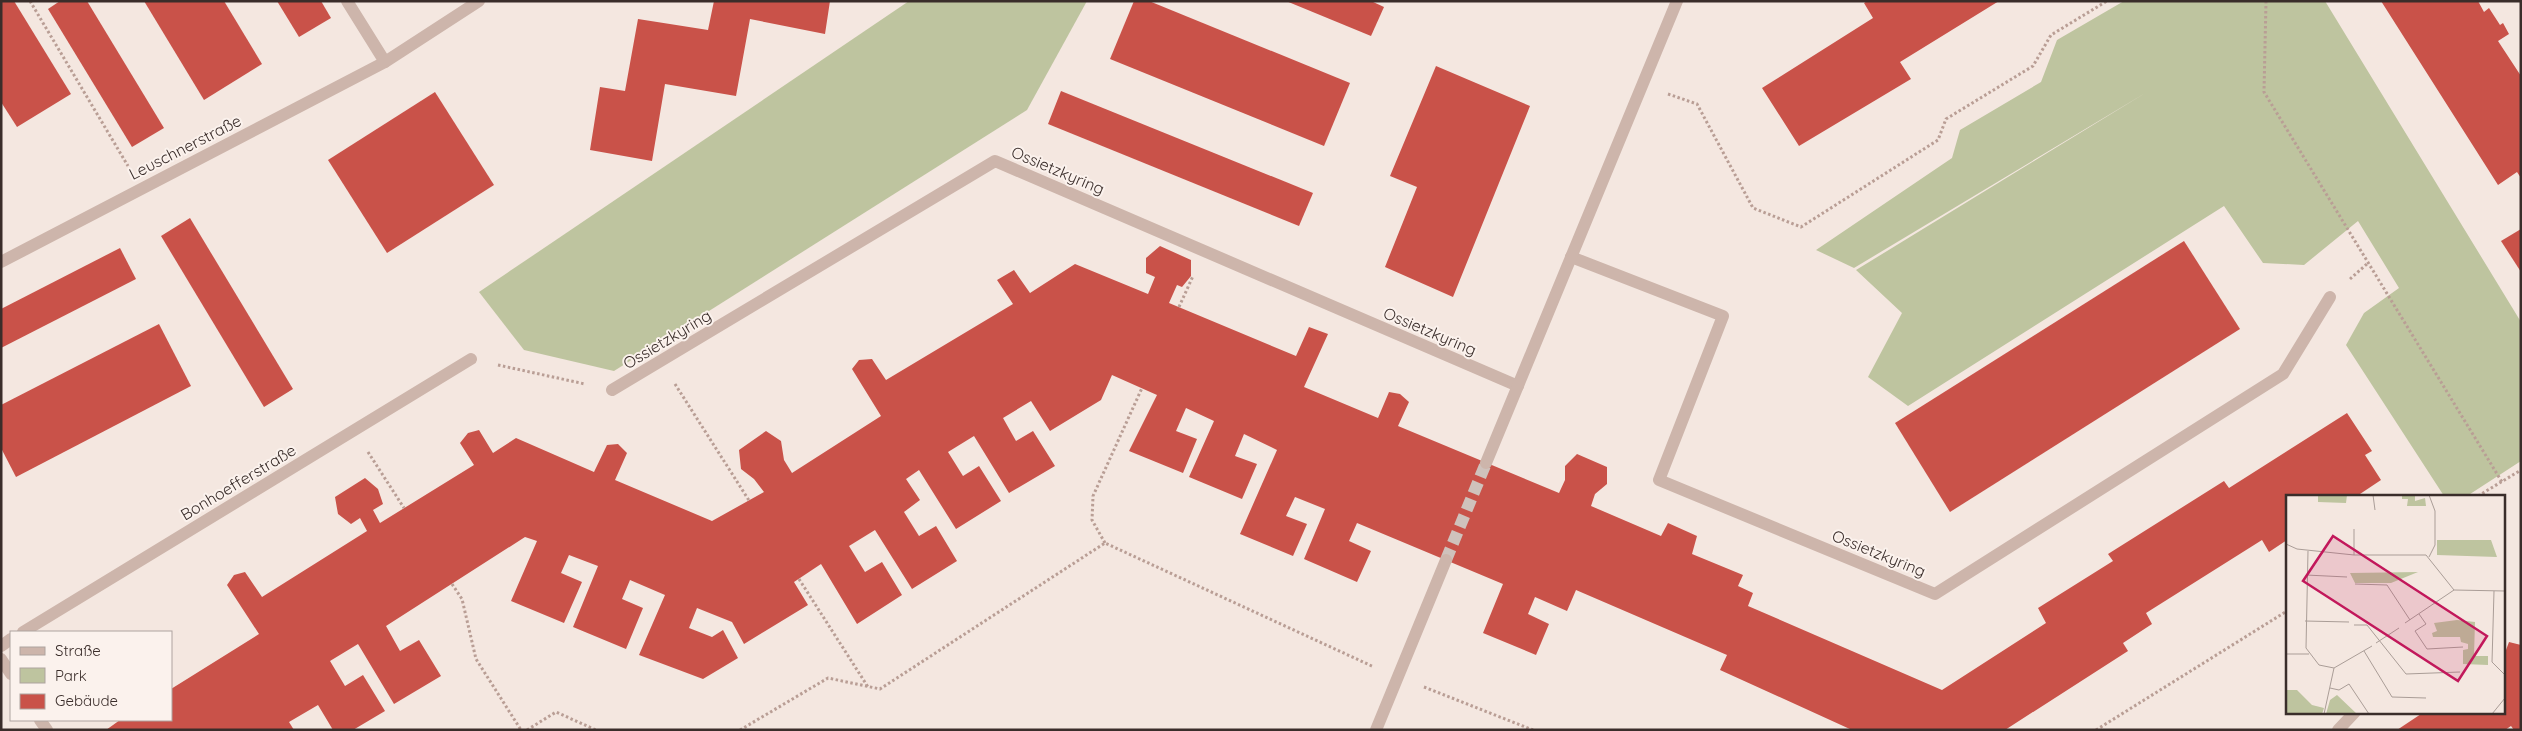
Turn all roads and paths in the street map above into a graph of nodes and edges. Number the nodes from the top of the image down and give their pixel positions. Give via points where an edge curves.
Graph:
1 (30, 1) edge
2 (347, 1) edge
3 (478, 1) edge
4 (1677, 1) edge
5 (2107, 1) edge
6 (2266, 1) edge
7 (385, 62) junction
8 (1643, 85) junction
9 (141, 188) junction
10 (1204, 251) junction
11 (1571, 258) junction
12 (1, 262) edge
13 (2330, 297) dead end
14 (1179, 307) dead end
15 (471, 359) joint
16 (661, 362) junction
17 (1518, 386) junction
18 (1142, 388) dead end
19 (612, 390) joint
20 (354, 430) junction
21 (1486, 463) tunnel mouth
22 (2521, 470) edge
23 (2502, 482) junction
24 (2480, 495) edge
25 (750, 502) dead end
26 (404, 508) dead end
27 (1105, 543) junction
28 (1446, 560) tunnel mouth
29 (799, 579) dead end
30 (452, 584) dead end
31 (2286, 612) edge
32 (25, 631) edge
33 (1, 659) edge
34 (10, 672) edge
35 (1398, 677) junction
36 (868, 688) junction
37 (2353, 714) edge
38 (521, 730) edge
39 (527, 730) edge
40 (596, 730) edge
41 (740, 730) edge
42 (1376, 730) edge
43 (1533, 730) edge
44 (2096, 730) edge
45 (2338, 730) edge

1 - 9 path
2 - 7 street
3 - 7 street, Leuschnerstraße
4 - 8 street
5 - 8 path via 2052,35 2033,66 1946,119 1938,140 1801,227 1754,208 1697,104
6 - 23 path via 2264,92
7 - 9 street, Leuschnerstraße
8 - 11 street
9 - 12 street, Leuschnerstraße
10 - 14 path
10 - 16 street, Ossietzkyring via 995,161
10 - 17 street, Ossietzkyring
11 - 13 street, Ossietzkyring via 1723,316 1659,480 1935,594 2283,374
11 - 17 street
15 - 19 path
15 - 20 street, Bonhoefferstraße
16 - 19 street, Ossietzkyring
16 - 25 path
17 - 21 street
18 - 27 path via 1093,496 1092,520
20 - 26 path
20 - 32 street, Bonhoefferstraße
22 - 23 path
23 - 24 path
27 - 35 path
27 - 36 path via 880,689
28 - 35 street
29 - 36 path
30 - 38 path via 462,599 476,659
31 - 44 path
33 - 34 street
35 - 42 street
35 - 43 path
36 - 41 path via 828,678
37 - 45 street
39 - 40 path via 556,712

